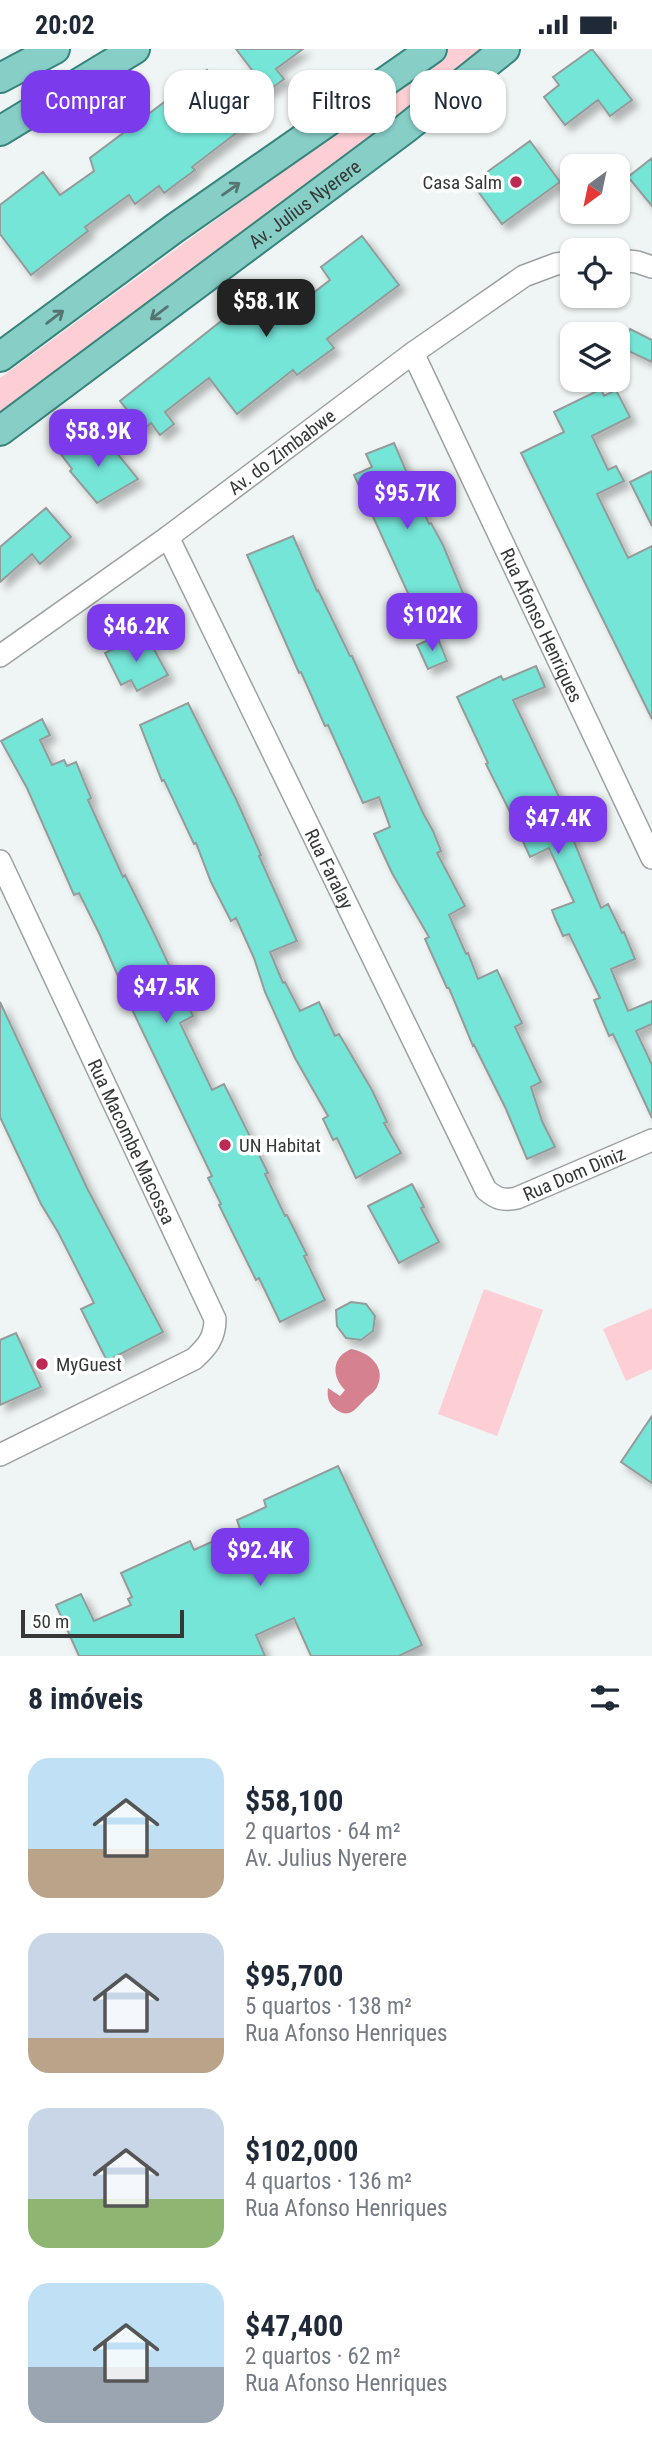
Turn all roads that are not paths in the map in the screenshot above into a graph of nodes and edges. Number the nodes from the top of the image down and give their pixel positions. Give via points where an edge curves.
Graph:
1 (55, 49) edge
2 (135, 49) edge
3 (432, 49) edge
4 (505, 49) edge
5 (0, 78) edge
6 (0, 131) edge
7 (630, 261) edge
8 (560, 264) edge
9 (652, 267) edge
10 (413, 353) junction
11 (0, 358) edge
12 (0, 431) edge
13 (167, 537) junction
14 (0, 656) edge
15 (652, 858) edge
16 (0, 861) edge
17 (652, 1140) edge
18 (496, 1199) joint
19 (0, 1455) edge

1 - 5 main road
2 - 6 main road
11 -> 3 main road via 174,228
4 -> 12 main road, Av. Julius Nyerere
7 - 9 street
8 - 10 street, Av. do Zimbabwe via 524,276
10 - 13 street, Av. do Zimbabwe
10 - 15 street, Rua Afonso Henriques
13 - 14 street, Av. do Zimbabwe
13 - 18 street, Rua Faralay via 486,1190
16 - 19 street, Rua Macombe Macossa via 215,1319 207,1348 194,1359
17 - 18 street, Rua Dom Diniz via 517,1198

